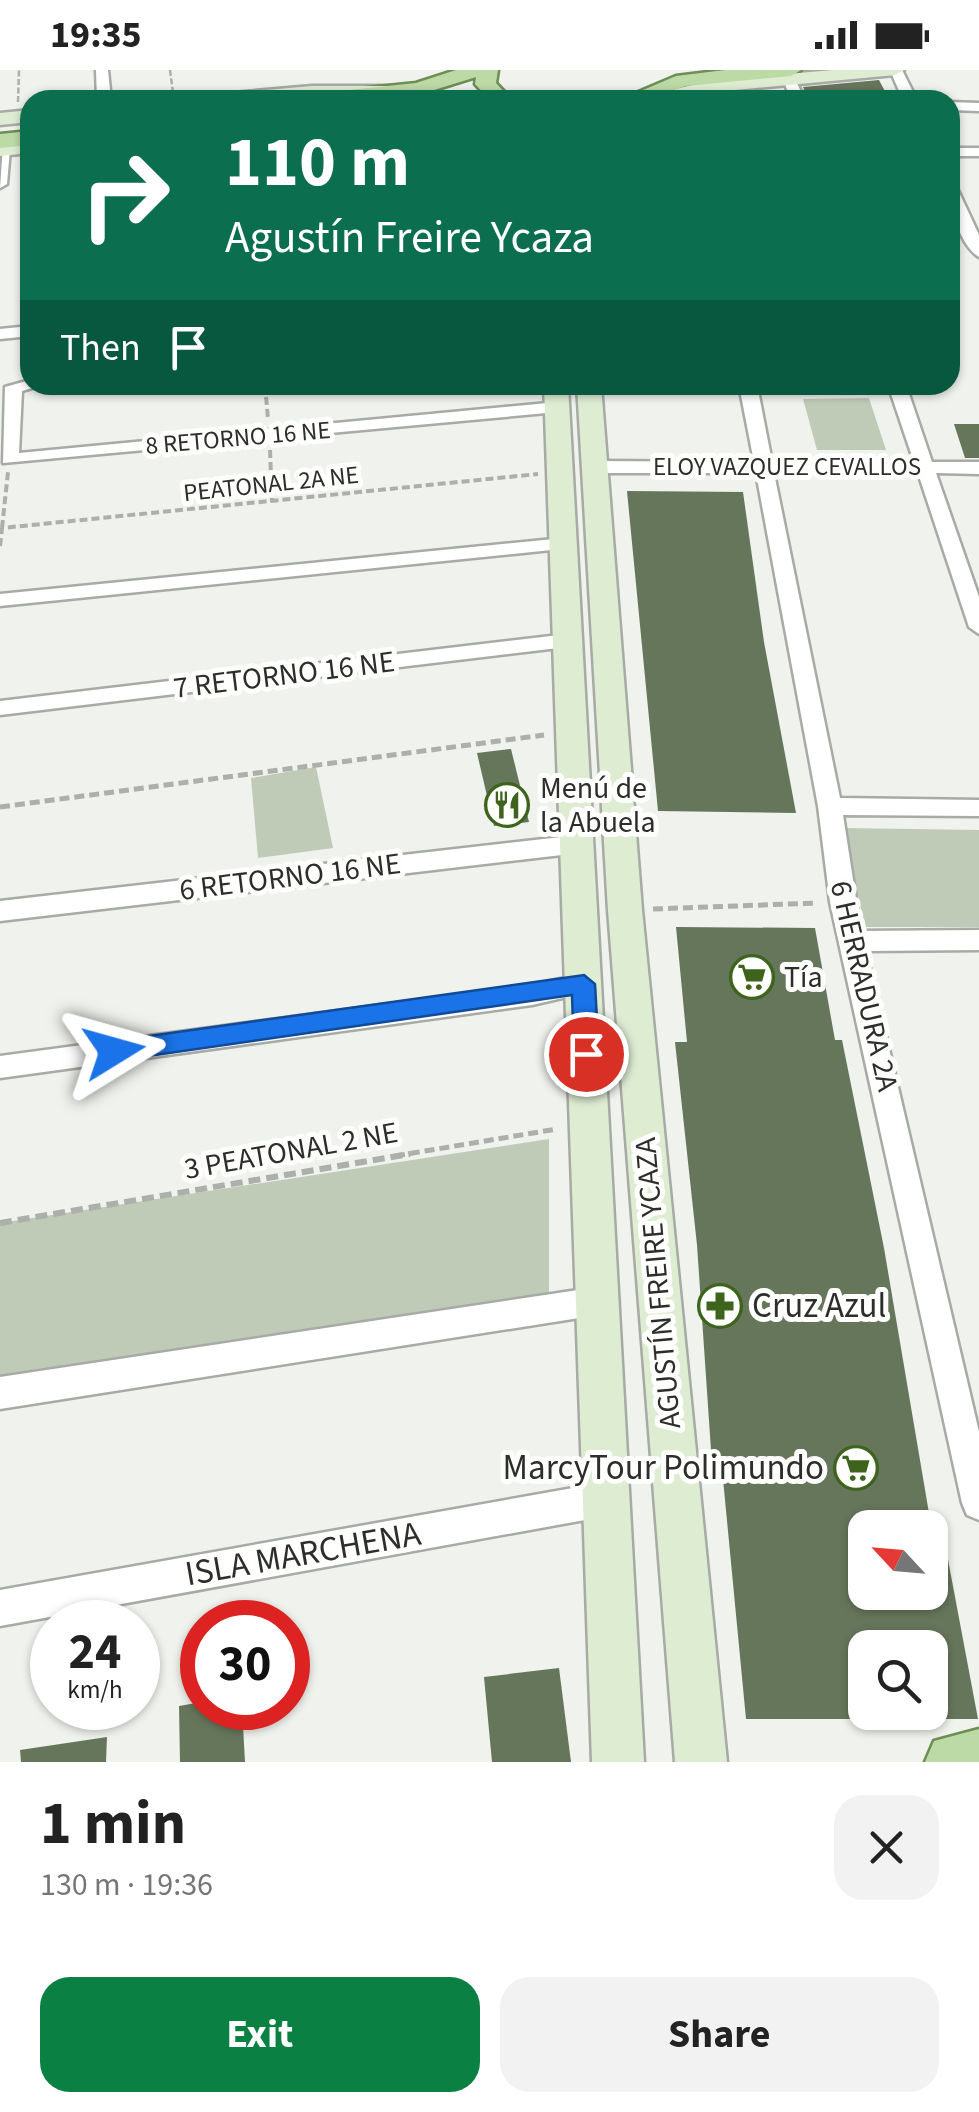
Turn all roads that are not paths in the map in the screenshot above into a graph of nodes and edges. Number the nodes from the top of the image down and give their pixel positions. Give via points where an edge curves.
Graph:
1 (476, 70) edge
2 (895, 70) edge
3 (790, 74) edge
4 (404, 90) edge
5 (659, 90) edge
6 (706, 90) edge
7 (10, 130) edge
8 (0, 184) edge
9 (960, 210) edge
10 (979, 252) edge
11 (20, 386) edge
12 (588, 395) edge
13 (750, 395) edge
14 (900, 395) edge
15 (557, 396) edge
16 (764, 467) junction
17 (924, 468) junction
18 (979, 468) edge
19 (577, 469) junction
20 (564, 544) junction
21 (0, 600) edge
22 (979, 627) edge
23 (568, 642) junction
24 (0, 708) edge
25 (830, 806) junction
26 (979, 808) edge
27 (579, 844) junction
28 (0, 911) edge
29 (979, 940) edge
30 (853, 941) junction
31 (584, 984) junction
32 (0, 1066) edge
33 (598, 1301) junction
34 (0, 1393) edge
35 (607, 1500) junction
36 (979, 1503) edge
37 (0, 1608) edge
38 (979, 1758) edge
39 (618, 1762) edge
40 (701, 1762) edge
41 (955, 1762) edge

1 - 4 main road
2 - 3 main road
3 - 5 main road via 683,80
3 - 6 main road
7 - 8 street
9 - 10 street
11 - 15 street, 8 RETORNO 16 NE via 14,387 9,459
12 - 19 main road, AGUSTÍN FREIRE YCAZA
13 - 16 street, 6 HERRADURA 2A
14 - 17 street
15 - 19 main road, AGUSTÍN FREIRE YCAZA
16 - 17 street, ELOY VAZQUEZ CEVALLOS
16 - 19 street, ELOY VAZQUEZ CEVALLOS
16 - 25 street, 6 HERRADURA 2A
17 - 18 street, ELOY VAZQUEZ CEVALLOS
17 - 22 street
19 - 20 main road, AGUSTÍN FREIRE YCAZA
19 - 40 main road, AGUSTÍN FREIRE YCAZA via 625,910
20 - 21 street
20 - 23 main road, AGUSTÍN FREIRE YCAZA
23 - 24 street, 7 RETORNO 16 NE
23 - 27 main road, AGUSTÍN FREIRE YCAZA
25 - 26 street
25 - 30 street, 6 HERRADURA 2A
27 - 28 street, 6 RETORNO 16 NE
27 - 31 main road, AGUSTÍN FREIRE YCAZA
29 - 30 street
30 - 36 street, 6 HERRADURA 2A
31 - 32 street
31 - 33 main road, AGUSTÍN FREIRE YCAZA
33 - 34 street
33 - 35 main road, AGUSTÍN FREIRE YCAZA
35 - 37 street, ISLA MARCHENA
35 - 39 main road, AGUSTÍN FREIRE YCAZA
38 - 41 main road

